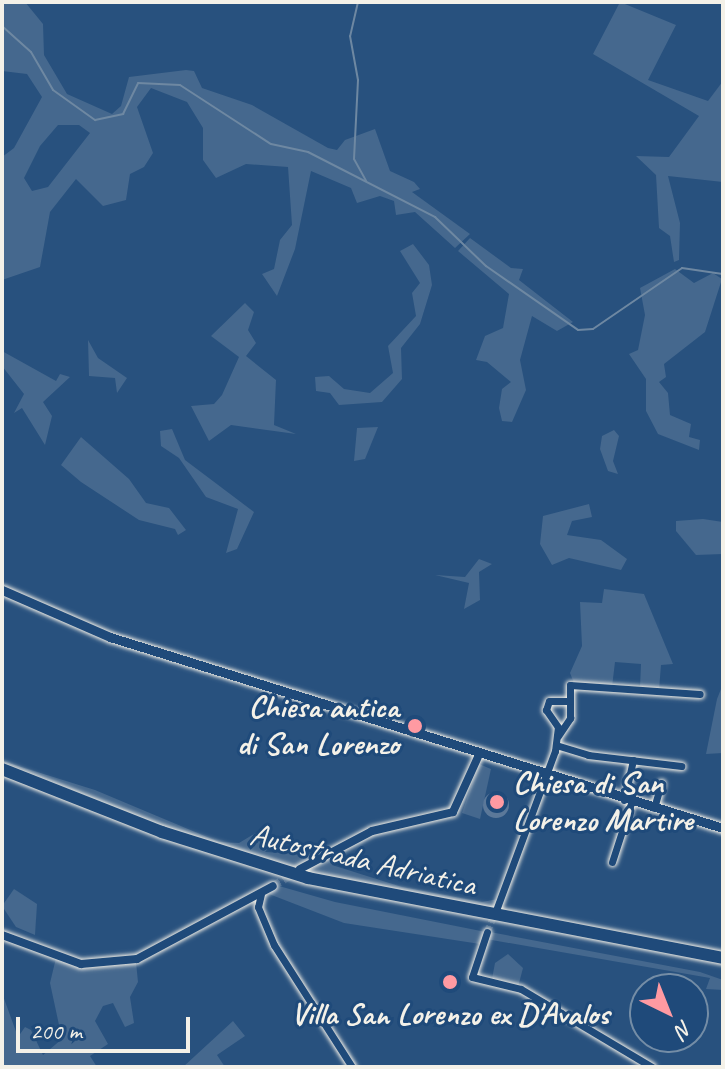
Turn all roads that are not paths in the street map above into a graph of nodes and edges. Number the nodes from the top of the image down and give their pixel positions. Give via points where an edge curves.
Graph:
1 (2, 590) edge
2 (700, 694) dead end
3 (570, 701) junction
4 (557, 740) junction
5 (478, 757) junction
6 (633, 760) junction
7 (681, 766) dead end
8 (2, 769) edge
9 (2, 778) edge
10 (546, 778) junction
11 (661, 783) dead end
12 (628, 802) junction
13 (654, 809) junction
14 (723, 828) edge
15 (612, 862) dead end
16 (300, 869) tunnel mouth
17 (273, 886) tunnel mouth
18 (261, 894) junction
19 (495, 913) tunnel mouth
20 (487, 932) tunnel mouth
21 (2, 935) edge
22 (723, 958) edge
23 (723, 967) edge
24 (352, 1067) edge
25 (652, 1067) edge

1 - 5 main road via 110,637
2 - 3 street via 570,685
3 - 4 street via 570,718
3 - 4 street via 549,701 546,710
4 - 6 street
4 - 10 street
5 - 10 main road
5 - 16 street via 453,812 372,831
6 - 7 street
6 - 12 street
8 - 22 highway, Autostrada Adriatica via 195,843 336,885
9 - 23 highway, Autostrada Adriatica via 158,839 304,885
10 - 12 main road
10 - 19 street
11 - 13 street
12 - 13 main road
12 - 15 street
13 - 14 main road
17 - 18 street
18 - 21 street via 137,959 81,964
18 - 24 street via 258,907 274,945
20 - 25 street via 472,977 531,994

